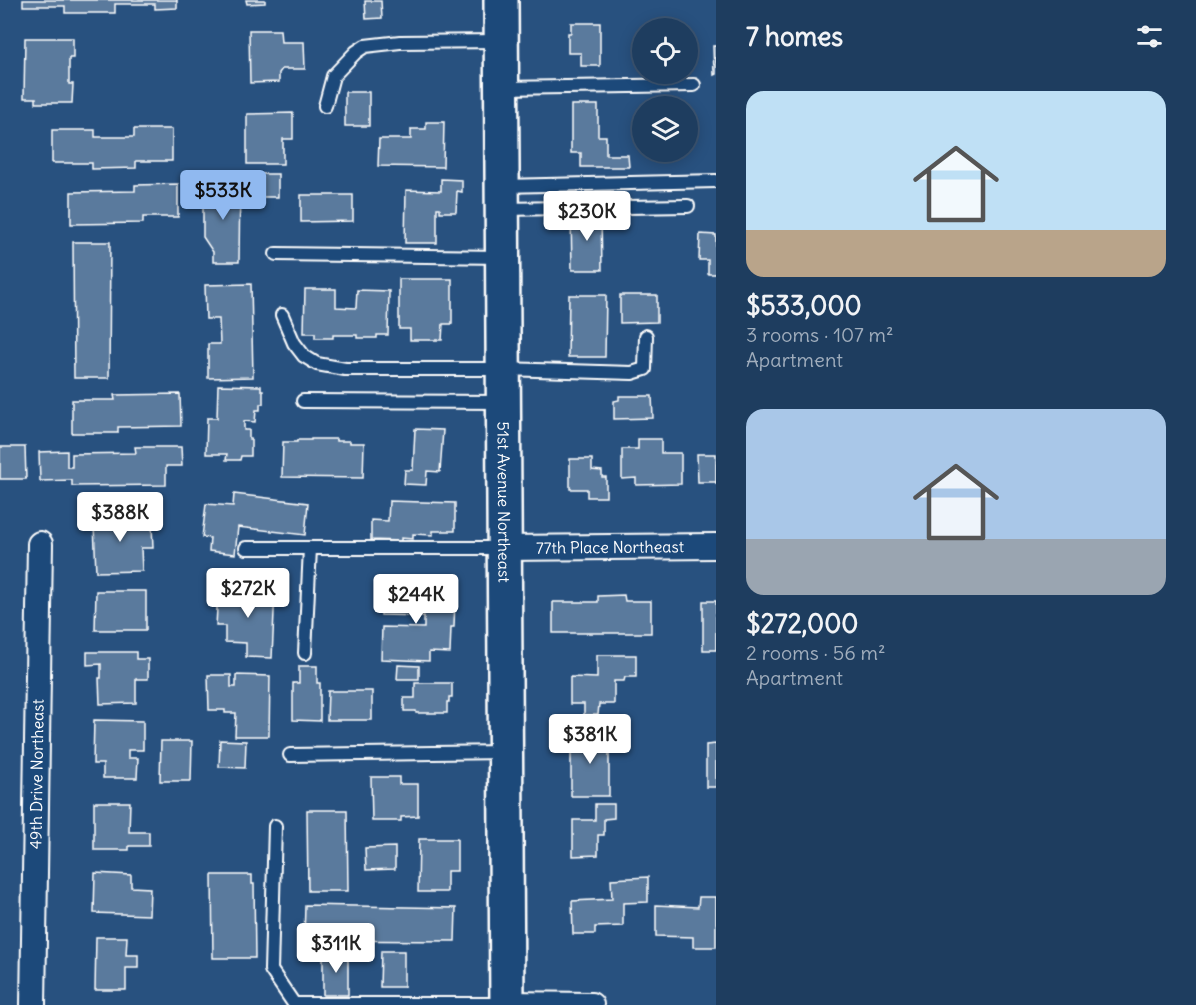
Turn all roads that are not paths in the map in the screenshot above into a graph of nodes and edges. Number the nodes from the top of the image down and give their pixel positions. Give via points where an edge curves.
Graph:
1 (501, 0) edge
2 (501, 41) junction
3 (694, 85) dead end
4 (501, 88) junction
5 (325, 106) dead end
6 (716, 182) edge
7 (502, 197) junction
8 (688, 206) dead end
9 (276, 254) dead end
10 (503, 257) junction
11 (282, 315) dead end
12 (646, 336) dead end
13 (504, 369) junction
14 (303, 401) dead end
15 (504, 402) junction
16 (40, 544) dead end
17 (716, 546) edge
18 (246, 548) dead end
19 (310, 548) junction
20 (505, 548) junction
21 (305, 653) dead end
22 (506, 752) junction
23 (290, 755) dead end
24 (275, 826) dead end
25 (33, 1005) edge
26 (507, 1005) edge
27 (591, 1005) edge

1 - 2 street, 51st Avenue Northeast
2 - 4 street, 51st Avenue Northeast
2 - 5 lane via 365,46 333,76
3 - 4 lane
4 - 7 street, 51st Avenue Northeast
6 - 7 lane
7 - 8 lane
7 - 10 street, 51st Avenue Northeast
9 - 10 lane
10 - 13 street, 51st Avenue Northeast
11 - 13 lane via 294,343 317,364 345,369
12 - 13 lane via 645,369 632,373
13 - 15 street, 51st Avenue Northeast
14 - 15 lane
15 - 20 street, 51st Avenue Northeast
16 - 25 street, 49th Drive Northeast
17 - 20 street, 77th Place Northeast
18 - 19 lane
19 - 20 lane
19 - 21 lane
20 - 22 street, 51st Avenue Northeast
22 - 23 lane
22 - 26 street, 51st Avenue Northeast
24 - 26 lane via 270,970 294,1004
26 - 27 street

